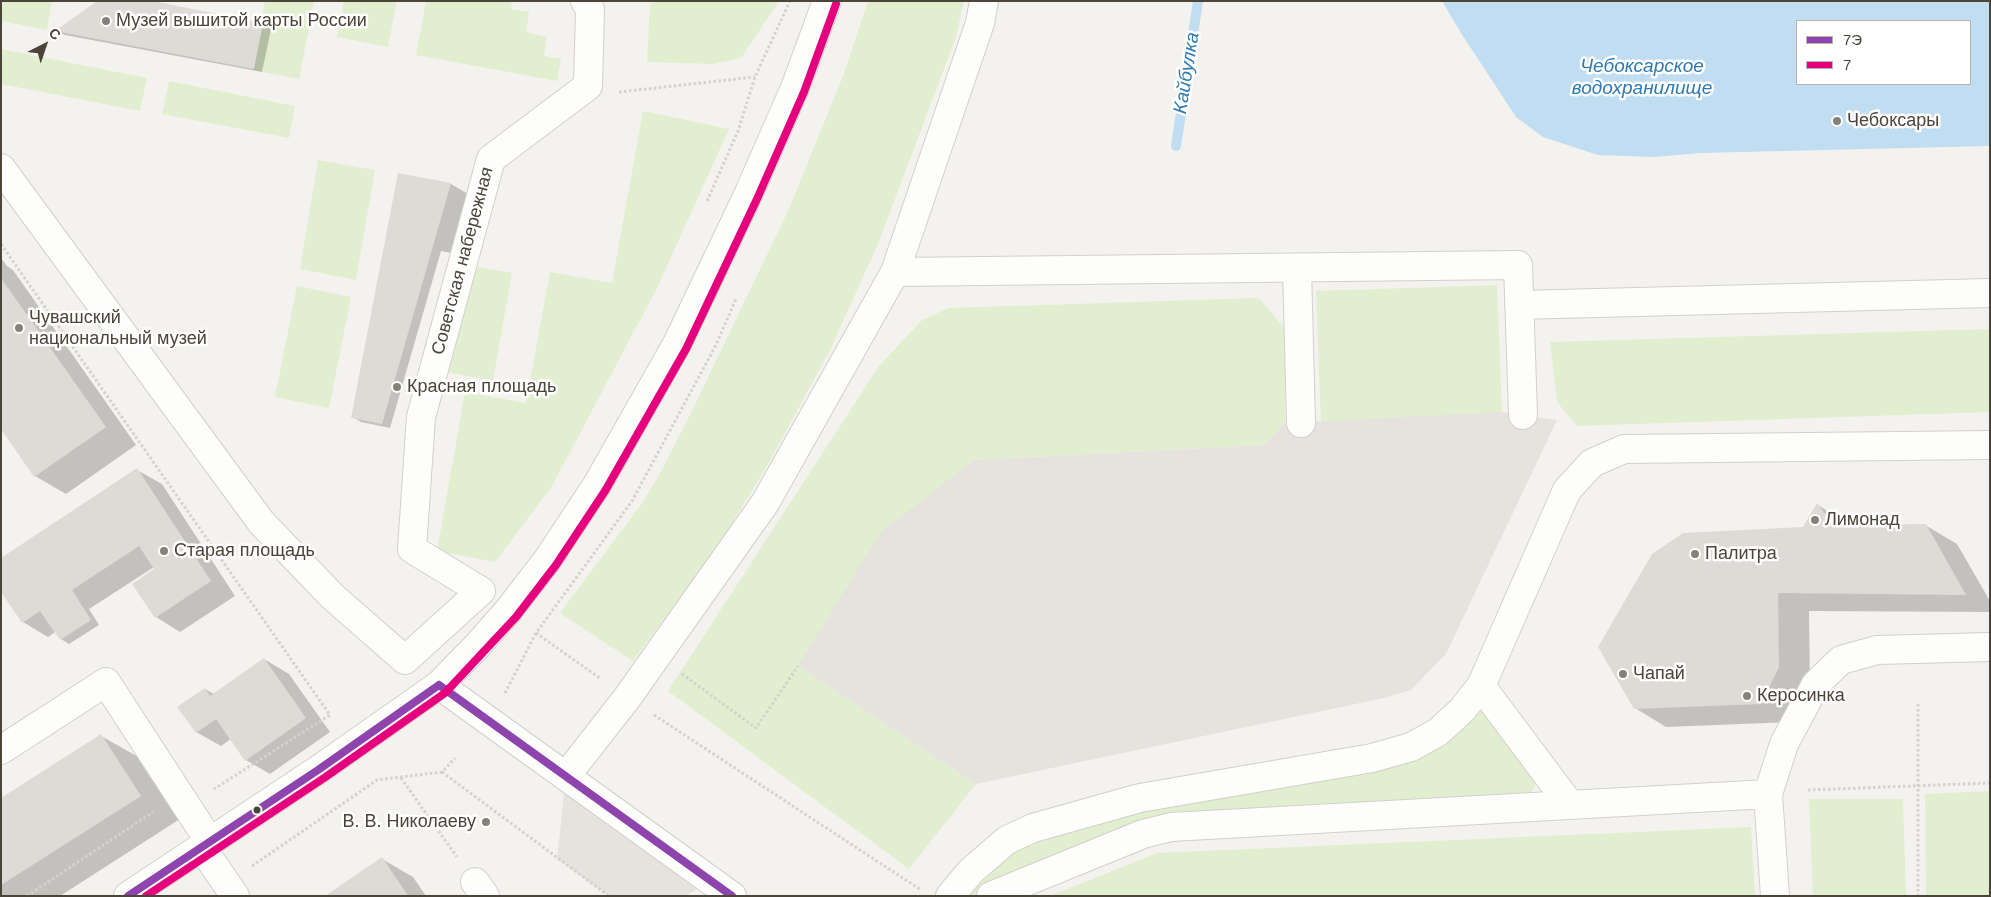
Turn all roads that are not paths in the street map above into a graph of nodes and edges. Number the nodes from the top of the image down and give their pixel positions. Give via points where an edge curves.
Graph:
1 (585, 1) edge
2 (826, 1) edge
3 (984, 1) edge
4 (1, 168) edge
5 (1297, 268) junction
6 (895, 272) junction
7 (1990, 293) edge
8 (1519, 305) junction
9 (1523, 415) dead end
10 (1301, 423) dead end
11 (1990, 445) edge
12 (1990, 647) edge
13 (439, 684) junction
14 (1481, 686) junction
15 (1, 750) edge
16 (566, 776) junction
17 (1768, 794) junction
18 (1570, 805) junction
19 (206, 845) junction
20 (231, 889) edge
21 (128, 896) edge
22 (732, 896) edge
23 (950, 896) edge
24 (991, 896) edge
25 (1775, 896) edge

1 - 4 street, Советская набережная via 590,9 588,86 491,159 421,417 412,549 481,591 405,660 332,596 261,522
2 - 13 street via 796,88 677,344 597,485 548,559 478,645
3 - 6 street via 980,23
5 - 6 street
5 - 8 street via 1518,265
5 - 10 street
6 - 16 street via 765,503 628,698
7 - 8 street
8 - 9 street
11 - 14 street via 1624,449 1592,462 1567,490
12 - 17 street via 1877,650 1841,660 1816,684 1784,744
13 - 16 street
13 - 19 street
14 - 18 street
14 - 23 street via 1462,710 1438,732 1411,747 1372,758 1140,798 1033,828 1007,840
15 - 19 street via 106,682 183,801
16 - 22 street
17 - 18 street
17 - 25 street
18 - 24 street via 1171,826 1142,834
19 - 20 street
19 - 21 street

